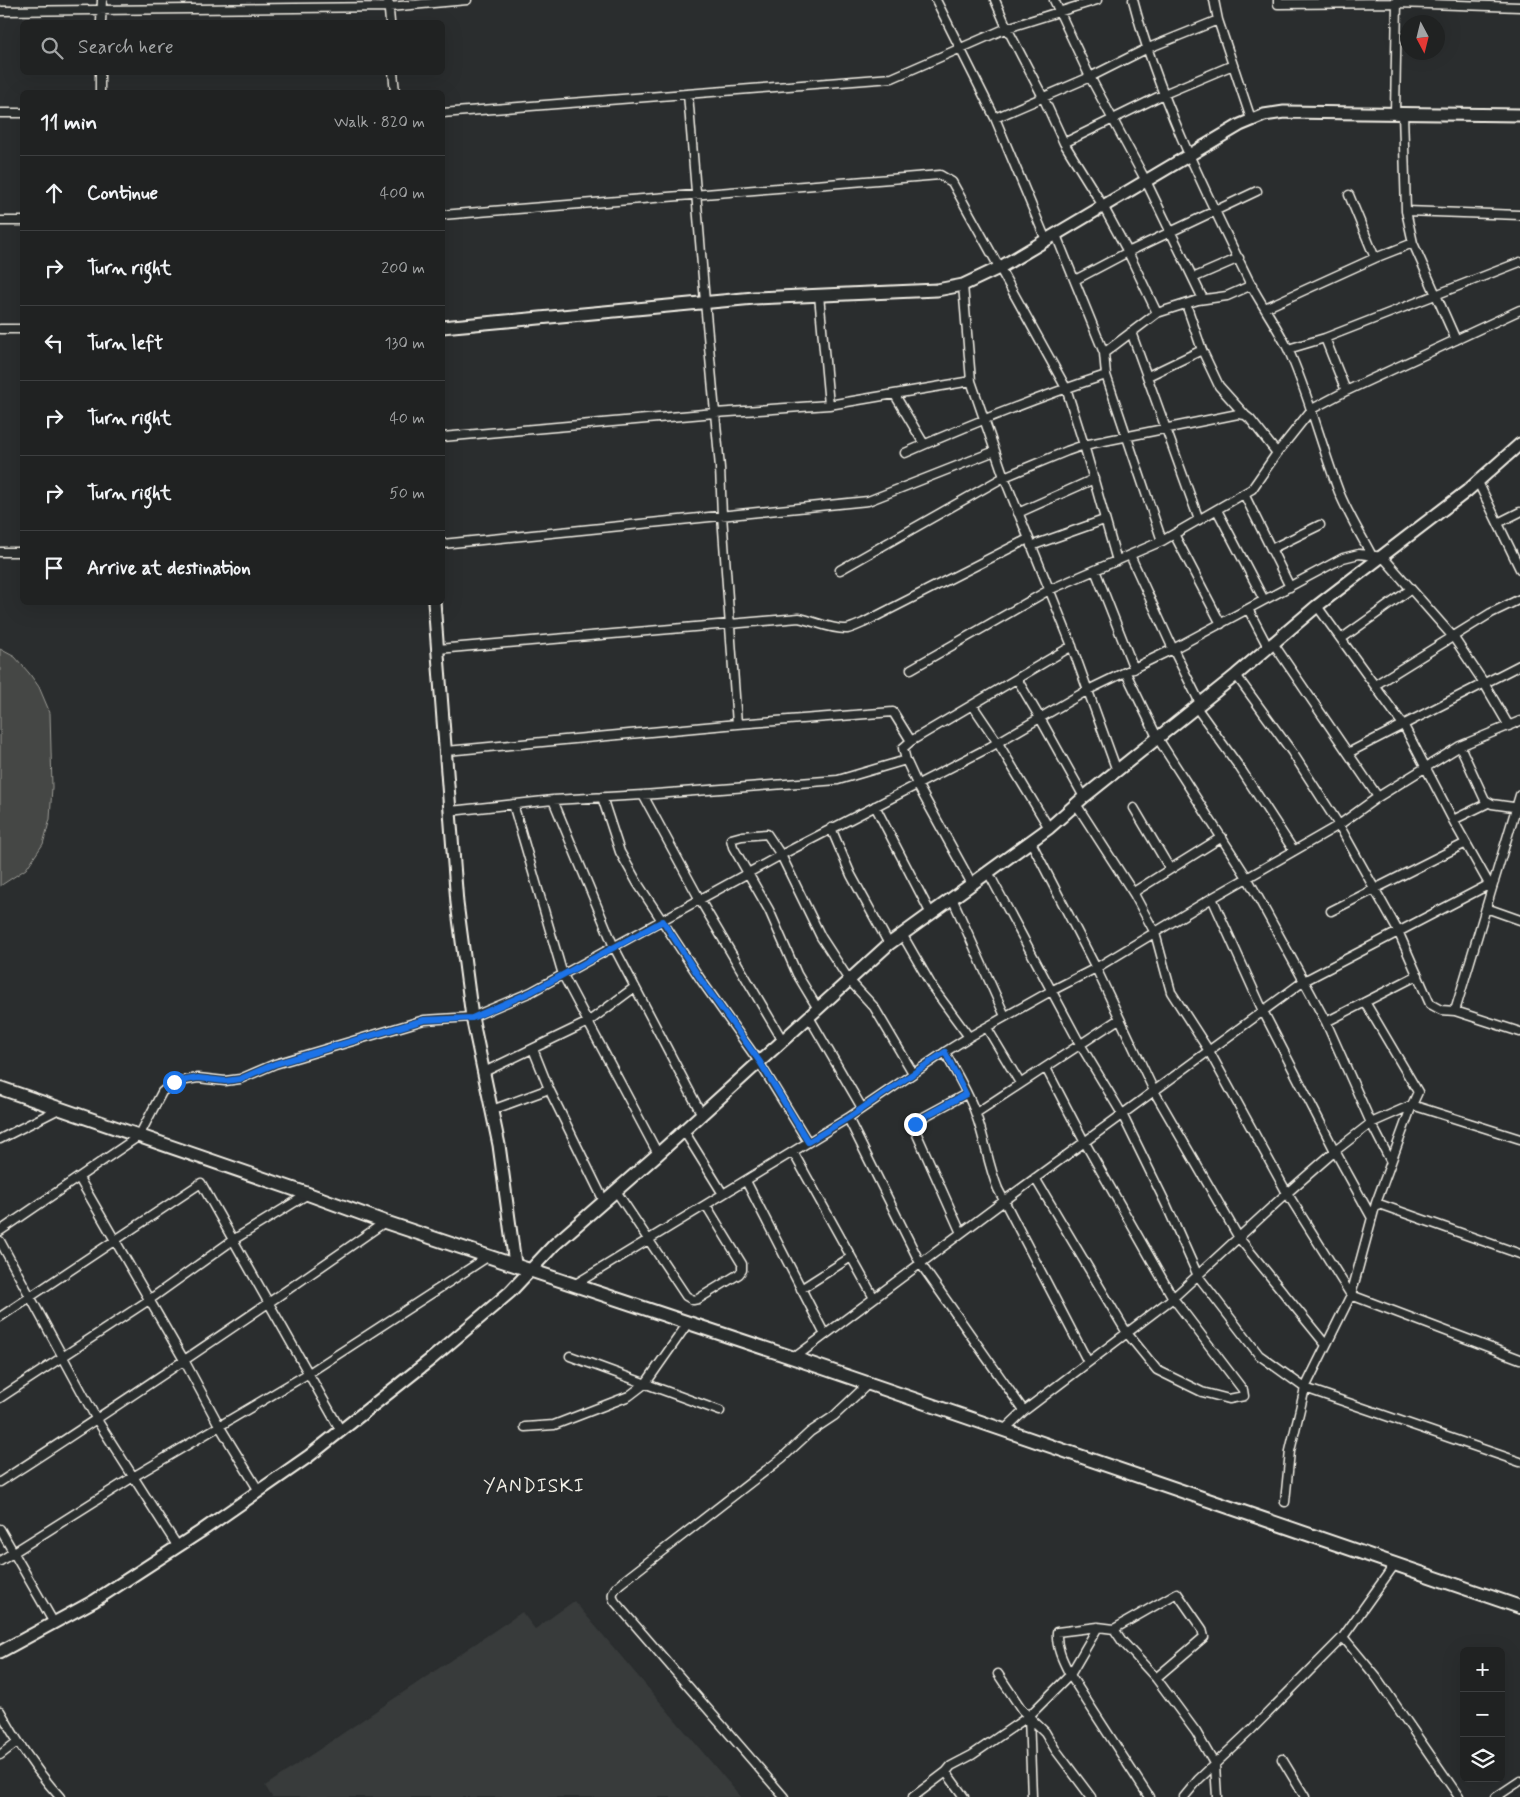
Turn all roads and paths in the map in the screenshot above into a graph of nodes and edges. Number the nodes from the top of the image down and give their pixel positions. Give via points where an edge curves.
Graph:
1 (102, 0) edge
2 (467, 0) edge
3 (936, 0) edge
4 (995, 0) edge
5 (1054, 0) edge
6 (1097, 0) edge
7 (1133, 0) edge
8 (1214, 0) edge
9 (1278, 0) edge
10 (1397, 2) edge
11 (389, 3) edge
12 (1520, 7) edge
13 (102, 10) junction
14 (0, 11) edge
15 (1059, 11) junction
16 (101, 20) edge
17 (390, 20) edge
18 (1218, 20) junction
19 (1007, 28) junction
20 (1146, 48) junction
21 (960, 50) junction
22 (1233, 66) junction
23 (100, 75) edge
24 (393, 75) edge
25 (1090, 77) junction
26 (100, 90) edge
27 (395, 90) edge
28 (688, 94) junction
29 (1164, 94) junction
30 (1043, 97) junction
31 (0, 113) edge
32 (20, 113) edge
33 (445, 113) edge
34 (1399, 113) junction
35 (1520, 115) edge
36 (995, 118) junction
37 (1251, 119) junction
38 (1111, 120) junction
39 (1064, 143) junction
40 (1188, 155) junction
41 (1146, 181) junction
42 (1257, 191) dead end
43 (696, 194) junction
44 (1349, 195) dead end
45 (1103, 206) junction
46 (1216, 210) junction
47 (1406, 211) junction
48 (445, 215) edge
49 (1520, 215) edge
50 (20, 221) edge
51 (0, 222) edge
52 (1170, 232) junction
53 (1051, 237) junction
54 (1413, 243) junction
55 (1128, 252) junction
56 (1239, 258) junction
57 (1375, 258) junction
58 (1520, 262) edge
59 (999, 268) junction
60 (1193, 278) junction
61 (1075, 280) junction
62 (963, 285) junction
63 (1252, 285) junction
64 (1436, 294) junction
65 (819, 295) junction
66 (1203, 299) junction
67 (704, 302) junction
68 (1186, 304) junction
69 (1266, 308) junction
70 (1520, 310) edge
71 (1157, 313) junction
72 (445, 326) edge
73 (0, 329) edge
74 (20, 329) edge
75 (1131, 332) junction
76 (1325, 338) junction
77 (1456, 340) junction
78 (1288, 349) junction
79 (1202, 350) junction
80 (1104, 353) junction
81 (1106, 375) junction
82 (1148, 376) junction
83 (971, 381) junction
84 (1066, 388) junction
85 (1346, 391) junction
86 (895, 395) junction
87 (830, 405) junction
88 (1312, 409) junction
89 (715, 413) junction
90 (1245, 415) junction
91 (984, 420) junction
92 (1167, 428) junction
93 (1126, 436) junction
94 (445, 438) edge
95 (924, 444) junction
96 (1520, 444) edge
97 (1084, 445) junction
98 (994, 451) junction
99 (905, 453) dead end
100 (1277, 453) junction
101 (1004, 478) junction
102 (1094, 478) junction
103 (1478, 482) junction
104 (1244, 494) junction
105 (1217, 510) junction
106 (1520, 512) edge
107 (1018, 513) junction
108 (722, 515) junction
109 (1104, 520) junction
110 (1199, 520) junction
111 (1498, 522) junction
112 (1320, 525) dead end
113 (1174, 534) junction
114 (1162, 541) junction
115 (1030, 542) junction
116 (445, 544) edge
117 (1271, 549) junction
118 (0, 552) edge
119 (20, 552) edge
120 (1130, 555) junction
121 (1378, 556) junction
122 (1117, 561) junction
123 (1520, 569) edge
124 (840, 570) dead end
125 (1095, 570) junction
126 (1290, 587) junction
127 (1411, 589) junction
128 (1049, 590) junction
129 (1520, 599) edge
130 (1264, 600) junction
131 (434, 605) edge
132 (1317, 606) junction
133 (1248, 609) junction
134 (729, 624) junction
135 (1221, 624) junction
136 (1454, 638) junction
137 (1341, 639) junction
138 (1270, 645) junction
139 (1072, 646) junction
140 (1172, 649) junction
141 (438, 650) junction
142 (1520, 665) edge
143 (910, 669) dead end
144 (1134, 669) junction
145 (1126, 672) junction
146 (1236, 675) junction
147 (1017, 679) junction
148 (1484, 683) junction
149 (1375, 685) junction
150 (1088, 690) junction
151 (1198, 705) junction
152 (973, 706) junction
153 (1040, 718) junction
154 (1520, 722) edge
155 (737, 724) junction
156 (1404, 726) junction
157 (1509, 726) junction
158 (1157, 737) junction
159 (910, 741) junction
160 (998, 743) junction
161 (1460, 746) junction
162 (446, 750) junction
163 (1348, 753) junction
164 (906, 760) junction
165 (1425, 768) junction
166 (1117, 771) junction
167 (917, 784) junction
168 (643, 795) junction
169 (1520, 795) edge
170 (602, 797) junction
171 (1378, 797) junction
172 (553, 800) junction
173 (1080, 801) junction
174 (1488, 802) junction
175 (513, 804) junction
176 (875, 806) junction
177 (1134, 808) dead end
178 (1518, 808) edge
179 (450, 812) junction
180 (1453, 820) junction
181 (1339, 825) junction
182 (831, 828) junction
183 (1049, 828) junction
184 (1222, 837) junction
185 (1031, 842) junction
186 (1466, 843) junction
187 (1294, 851) junction
188 (781, 854) junction
189 (1170, 869) junction
190 (988, 872) junction
191 (749, 873) junction
192 (1248, 879) junction
193 (1491, 883) junction
194 (972, 884) junction
195 (1374, 889) junction
196 (1134, 894) junction
197 (952, 898) junction
198 (1212, 898) junction
199 (700, 900) junction
200 (1486, 908) junction
201 (1331, 911) dead end
202 (931, 914) junction
203 (1520, 920) edge
204 (663, 921) junction
205 (1398, 931) junction
206 (1155, 933) junction
207 (902, 934) junction
208 (889, 944) junction
209 (614, 947) junction
210 (1096, 968) junction
211 (563, 975) junction
212 (1418, 975) junction
213 (849, 980) junction
214 (1304, 981) junction
215 (635, 987) junction
216 (1051, 991) junction
217 (1365, 1002) junction
218 (1263, 1011) junction
219 (1455, 1011) junction
220 (814, 1013) junction
221 (1005, 1016) junction
222 (472, 1018) junction
223 (1119, 1019) junction
224 (588, 1022) junction
225 (1326, 1022) junction
226 (987, 1028) junction
227 (1520, 1032) edge
228 (969, 1037) junction
229 (783, 1041) junction
230 (1080, 1044) junction
231 (534, 1048) junction
232 (1210, 1051) junction
233 (945, 1052) junction
234 (760, 1062) junction
235 (1046, 1068) junction
236 (484, 1072) junction
237 (913, 1073) junction
238 (1020, 1083) junction
239 (0, 1088) edge
240 (550, 1089) junction
241 (1154, 1091) junction
242 (966, 1094) junction
243 (1412, 1105) junction
244 (61, 1108) junction
245 (862, 1108) junction
246 (492, 1110) junction
247 (976, 1113) junction
248 (1122, 1114) junction
249 (702, 1115) junction
250 (848, 1118) junction
251 (1371, 1124) junction
252 (684, 1131) junction
253 (139, 1136) junction
254 (0, 1139) edge
255 (1520, 1139) edge
256 (1084, 1141) junction
257 (808, 1142) junction
258 (793, 1152) junction
259 (1335, 1152) junction
260 (658, 1154) junction
261 (1391, 1162) junction
262 (80, 1178) junction
263 (1035, 1178) junction
264 (746, 1181) junction
265 (616, 1191) junction
266 (1287, 1193) junction
267 (308, 1194) junction
268 (723, 1194) junction
269 (1004, 1201) junction
270 (604, 1202) junction
271 (1376, 1203) junction
272 (706, 1205) junction
273 (1372, 1218) junction
274 (385, 1222) junction
275 (0, 1231) edge
276 (960, 1233) junction
277 (1240, 1238) junction
278 (115, 1240) junction
279 (233, 1240) junction
280 (648, 1240) junction
281 (0, 1241) edge
282 (1520, 1254) edge
283 (489, 1256) junction
284 (851, 1257) junction
285 (920, 1263) junction
286 (515, 1264) junction
287 (532, 1270) junction
288 (1198, 1276) junction
289 (574, 1285) junction
290 (801, 1289) junction
291 (1351, 1295) junction
292 (30, 1297) junction
293 (874, 1298) junction
294 (1173, 1298) junction
295 (149, 1300) junction
296 (268, 1304) junction
297 (0, 1317) edge
298 (688, 1323) junction
299 (1127, 1333) junction
300 (825, 1335) junction
301 (1326, 1345) junction
302 (570, 1356) dead end
303 (63, 1358) junction
304 (794, 1358) junction
305 (1520, 1358) edge
306 (184, 1360) junction
307 (1088, 1362) junction
308 (309, 1373) junction
309 (646, 1383) junction
310 (868, 1384) junction
311 (1305, 1388) junction
312 (0, 1398) edge
313 (720, 1411) dead end
314 (1024, 1411) junction
315 (97, 1420) junction
316 (220, 1426) junction
317 (525, 1427) dead end
318 (1004, 1430) junction
319 (341, 1431) junction
320 (1520, 1462) edge
321 (133, 1477) junction
322 (0, 1482) edge
323 (259, 1491) junction
324 (1286, 1502) dead end
325 (0, 1529) edge
326 (178, 1547) junction
327 (13, 1552) junction
328 (0, 1561) edge
329 (1395, 1564) junction
330 (1520, 1607) edge
331 (54, 1623) junction
332 (1098, 1627) junction
333 (1114, 1629) junction
334 (1343, 1637) junction
335 (0, 1652) edge
336 (998, 1674) dead end
337 (1070, 1675) junction
338 (1156, 1678) junction
339 (0, 1711) edge
340 (1029, 1716) junction
341 (17, 1742) junction
342 (0, 1754) edge
343 (1282, 1759) dead end
344 (1215, 1765) junction
345 (946, 1772) junction
346 (1520, 1780) edge
347 (60, 1797) edge
348 (784, 1797) edge
349 (913, 1797) edge
350 (964, 1797) edge
351 (1032, 1797) edge
352 (1091, 1797) edge
353 (1149, 1797) edge
354 (1184, 1797) edge
355 (1217, 1797) edge
356 (1305, 1797) edge
357 (1459, 1797) edge
358 (1496, 1797) edge

1 - 13 street
2 - 11 street
3 - 21 street
4 - 19 street
5 - 15 street
6 - 15 street
7 - 20 street
8 - 18 street
9 - 10 street via 1278,4
10 - 12 street
10 - 34 street
11 - 13 street
11 - 17 street
13 - 14 street
13 - 16 street
15 - 19 street
15 - 25 street
18 - 20 street
18 - 22 street
19 - 21 street
19 - 30 street
20 - 25 street
20 - 29 street
21 - 28 street via 892,78
21 - 36 street
22 - 29 street
22 - 37 street
23 - 26 street
24 - 27 street
25 - 30 street
25 - 38 street
28 - 33 street
28 - 43 street
29 - 38 street
29 - 40 street
30 - 36 street
30 - 39 street
31 - 32 street
34 - 35 street
34 - 37 street via 1284,112
34 - 47 street
36 - 53 street
37 - 40 street
38 - 39 street
38 - 41 street
39 - 45 street
40 - 41 street
40 - 46 street
41 - 45 street
41 - 52 street
42 - 46 street
43 - 48 street
43 - 59 street via 940,175 952,182
43 - 67 street
44 - 57 street
45 - 53 street
45 - 55 street
46 - 52 street
46 - 56 street
47 - 49 street
47 - 54 street
50 - 51 street
52 - 55 street
52 - 60 street
53 - 59 street
53 - 61 street
54 - 57 street
54 - 64 street
55 - 61 street
55 - 71 street
56 - 60 street
56 - 63 street
57 - 69 street
58 - 64 street
59 - 62 street
59 - 84 street
60 - 66 street
61 - 80 street
62 - 65 street via 937,290
62 - 83 street
63 - 66 street via 1227,296
63 - 69 street
64 - 76 street
64 - 77 street
65 - 67 street
65 - 87 street
66 - 68 street
67 - 72 street
67 - 89 street
68 - 71 street
68 - 79 street
69 - 78 street
70 - 77 street
71 - 75 street
73 - 74 street
75 - 80 street
75 - 82 street
76 - 78 street
76 - 85 street
77 - 85 street
78 - 88 street
79 - 82 street
79 - 90 street via 1219,386
80 - 81 street
81 - 84 street
81 - 93 street
82 - 92 street
83 - 86 street
83 - 91 street
84 - 91 street
84 - 97 street
85 - 88 street
86 - 87 street
86 - 95 street
87 - 89 street
88 - 100 street
88 - 121 street via 1349,513
89 - 94 street
89 - 108 street
90 - 92 street
90 - 100 street
91 - 95 street
91 - 98 street
92 - 93 street
92 - 110 street
93 - 97 street
93 - 114 street
95 - 99 street
96 - 103 street
97 - 101 street
97 - 102 street
98 - 101 street
98 - 108 street via 868,501
100 - 104 street via 1252,489
101 - 107 street
101 - 124 street
102 - 107 street
102 - 109 street
103 - 111 street
103 - 121 street
104 - 105 street
104 - 117 street
105 - 110 street
105 - 130 street
106 - 111 street
107 - 115 street
108 - 116 street
108 - 134 street
109 - 115 street
109 - 122 street
110 - 113 street
111 - 123 street
112 - 117 street
113 - 114 street
113 - 135 street
114 - 120 street
115 - 128 street
115 - 134 street via 847,629 799,618
117 - 126 street
118 - 119 street
120 - 122 street
120 - 140 street
121 - 126 street via 1359,554 1342,558
121 - 127 street
121 - 132 street
122 - 125 street
125 - 128 street
125 - 144 street
126 - 130 street
127 - 136 street
127 - 137 street
128 - 139 street
128 - 143 street
129 - 136 street via 1491,613
130 - 133 street
131 - 141 street
132 - 137 street
132 - 138 street
133 - 135 street
133 - 138 street
134 - 141 street
134 - 155 street
135 - 140 street
136 - 148 street
136 - 149 street
137 - 149 street
138 - 146 street
138 - 163 street
139 - 147 street
139 - 150 street
140 - 144 street
140 - 151 street
141 - 162 street
142 - 148 street
144 - 145 street
145 - 150 street
145 - 158 street
146 - 151 street
146 - 181 street via 1292,752
147 - 152 street
147 - 153 street
148 - 156 street
148 - 157 street
149 - 156 street
150 - 153 street
150 - 166 street
151 - 158 street
151 - 187 street
152 - 159 street
152 - 160 street
153 - 160 street
153 - 173 street
154 - 157 street
155 - 159 street via 893,712
155 - 162 street
156 - 163 street
156 - 165 street
157 - 161 street
158 - 166 street
158 - 184 street
159 - 164 street via 903,748
160 - 167 street
160 - 183 street
161 - 165 street
161 - 174 street
162 - 179 street
163 - 171 street
164 - 167 street
164 - 168 street via 838,780
165 - 171 street
165 - 180 street
166 - 173 street
167 - 176 street
167 - 194 street
168 - 170 street
168 - 199 street
169 - 178 street
170 - 172 street
170 - 204 street via 620,852
171 - 181 street
172 - 175 street
172 - 209 street
173 - 183 street
173 - 196 street
174 - 178 street
174 - 180 street
175 - 179 street
175 - 211 street
176 - 182 street
176 - 202 street
177 - 189 street
178 - 193 street
179 - 222 street via 457,904
180 - 186 street
181 - 187 street
181 - 195 street
182 - 188 street
182 - 208 street via 851,875
183 - 185 street
184 - 189 street
184 - 192 street
185 - 190 street
185 - 210 street
186 - 193 street
186 - 195 street
187 - 192 street
188 - 191 street
188 - 191 street via 767,834 731,839
188 - 213 street via 821,937
189 - 196 street
190 - 194 street
190 - 216 street
191 - 199 street
191 - 220 street via 769,910
192 - 198 street
192 - 214 street
193 - 200 street
193 - 205 street
194 - 197 street
195 - 201 street
195 - 205 street
196 - 206 street
197 - 202 street
197 - 221 street
198 - 206 street
198 - 218 street
199 - 204 street
199 - 229 street
200 - 203 street
200 - 219 street
202 - 207 street
204 - 209 street
204 - 234 street
205 - 212 street
205 - 214 street
206 - 210 street
206 - 232 street via 1171,992
207 - 208 street
207 - 228 street via 933,988
208 - 213 street
209 - 211 street
209 - 215 street
210 - 216 street
210 - 223 street
211 - 222 street
211 - 224 street
212 - 217 street
212 - 219 street via 1430,1004 1441,1010
213 - 220 street
213 - 237 street via 874,1007
214 - 218 street
214 - 225 street
215 - 224 street
215 - 249 street
216 - 221 street
216 - 230 street
217 - 225 street
217 - 243 street via 1418,1092
218 - 232 street
218 - 259 street
219 - 227 street
220 - 229 street
220 - 245 street
221 - 226 street
222 - 236 street
222 - 253 street via 424,1020 275,1064 240,1079 198,1078 174,1082 162,1092
223 - 230 street
223 - 241 street
224 - 231 street
224 - 260 street
225 - 251 street
226 - 228 street
226 - 238 street
228 - 233 street
229 - 234 street
230 - 235 street
230 - 248 street
231 - 236 street
231 - 240 street
232 - 241 street
232 - 266 street
233 - 237 street
233 - 242 street
234 - 249 street
234 - 257 street
235 - 238 street
235 - 256 street
236 - 246 street
237 - 245 street
238 - 247 street
239 - 244 main road
240 - 246 street
240 - 270 street
241 - 248 street
241 - 277 street
242 - 247 street
242 - 276 street via 915,1124
243 - 251 street
243 - 255 street
243 - 261 street
244 - 253 main road
244 - 254 street
245 - 250 street
246 - 286 street
247 - 269 street via 988,1162
248 - 256 street
248 - 288 street
249 - 252 street
250 - 257 street
250 - 285 street
251 - 259 street
251 - 261 street
252 - 260 street
252 - 268 street
253 - 262 street
253 - 267 main road
256 - 263 street
256 - 294 street
257 - 258 street
258 - 264 street
258 - 284 street
259 - 266 street
259 - 273 street
260 - 265 street
261 - 271 street
262 - 275 street
262 - 278 street
263 - 269 street
263 - 299 street
264 - 268 street
264 - 290 street
265 - 270 street
265 - 280 street
266 - 277 street
266 - 291 street
267 - 274 main road
267 - 279 street
268 - 272 street
269 - 276 street
269 - 307 street
270 - 287 street via 554,1245
271 - 273 street
271 - 282 street
272 - 280 street
272 - 280 street via 742,1264 742,1270 698,1299 686,1296
273 - 291 street
274 - 283 main road
274 - 296 street
276 - 285 street
277 - 288 street
277 - 301 street
278 - 279 street via 201,1183
278 - 292 street
278 - 295 street
279 - 295 street
279 - 296 street
280 - 289 street
281 - 292 street
283 - 286 main road
283 - 308 street
284 - 290 street
284 - 293 street
285 - 293 street
285 - 314 street
286 - 287 main road
287 - 289 main road
287 - 319 street via 430,1360
288 - 294 street
288 - 311 street via 1259,1355
289 - 298 main road
290 - 300 street
291 - 301 street
291 - 305 street
292 - 297 street
292 - 303 street
293 - 300 street
294 - 299 street
294 - 299 street via 1243,1390 1244,1396 1229,1399 1202,1392 1157,1370
295 - 303 street
295 - 306 street
296 - 306 street
296 - 308 street
298 - 304 main road
298 - 309 street
299 - 307 street
300 - 304 street
301 - 311 street
302 - 309 street
303 - 312 street
303 - 315 street
304 - 310 main road
306 - 315 street
306 - 316 street
307 - 314 street
308 - 316 street
308 - 319 street
309 - 313 street
309 - 317 street via 629,1396 554,1425
310 - 318 main road
310 - 348 street via 834,1416 621,1583 612,1594 616,1603
311 - 320 street
311 - 324 street via 1290,1451
314 - 318 street
315 - 321 street
315 - 322 street
316 - 321 street
316 - 323 street
318 - 329 main road
319 - 323 street
321 - 326 street
321 - 327 street
323 - 326 street
325 - 327 street
326 - 331 street
327 - 328 street
327 - 331 street
329 - 330 main road
329 - 334 street
331 - 335 street
332 - 333 street
332 - 337 street
332 - 337 street via 1057,1632 1056,1642
333 - 338 street
333 - 338 street via 1177,1593 1204,1637
334 - 344 street
334 - 357 street via 1377,1678
336 - 340 street
337 - 340 street
337 - 353 street
338 - 344 street via 1196,1732
339 - 341 street
340 - 345 street
340 - 351 street
340 - 352 street
341 - 342 street
341 - 347 street
343 - 356 street
344 - 354 street
344 - 355 street
345 - 349 street
345 - 350 street
346 - 358 street

